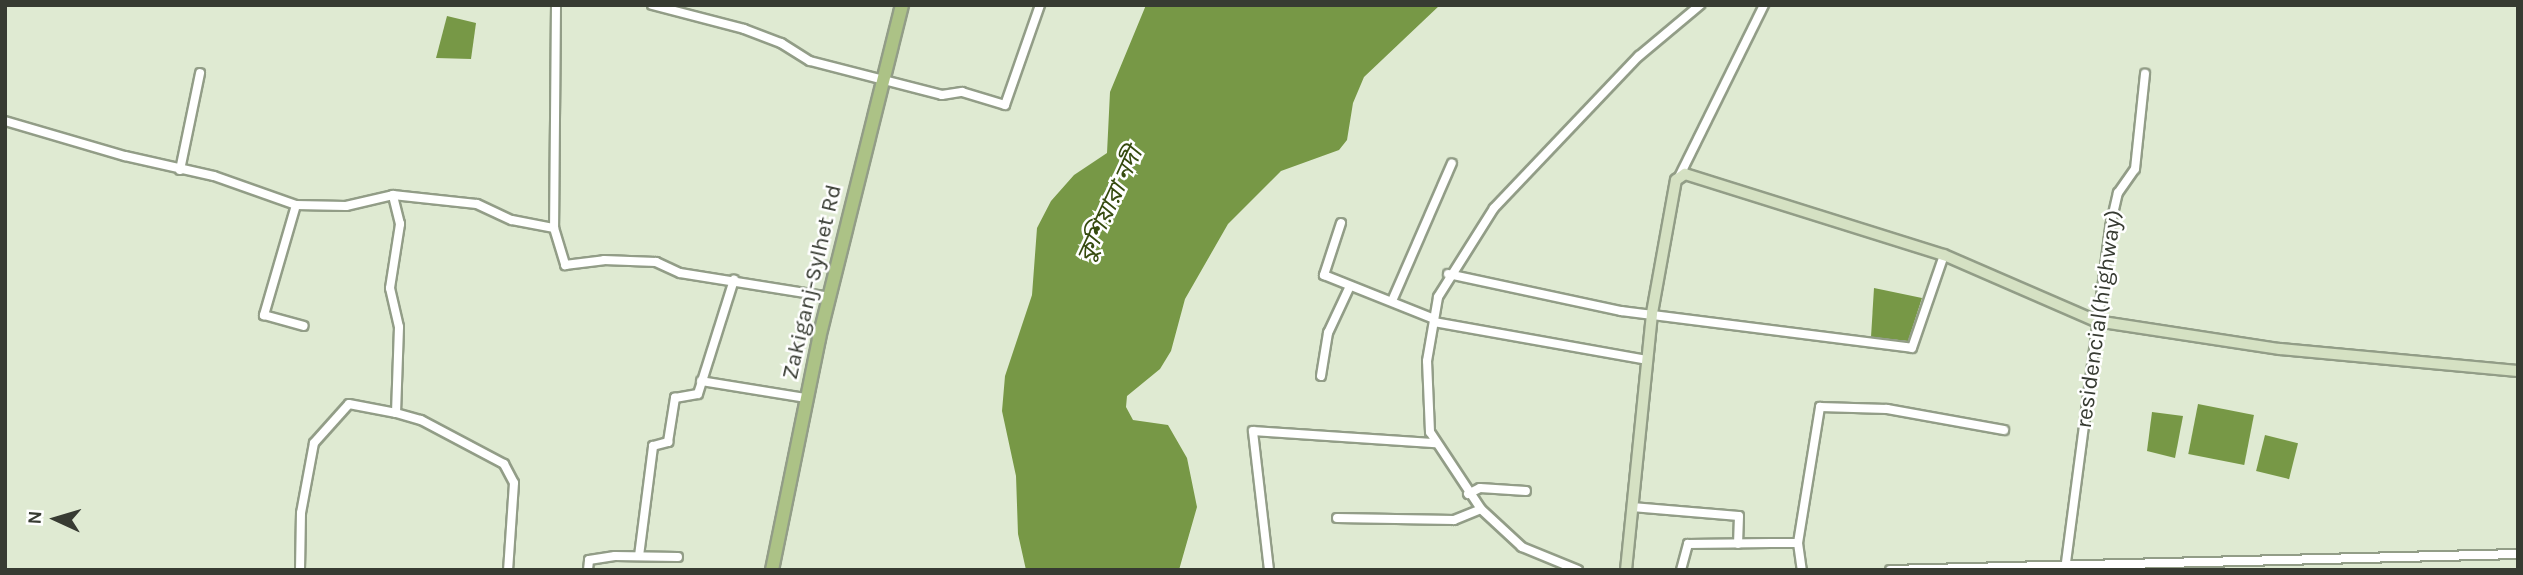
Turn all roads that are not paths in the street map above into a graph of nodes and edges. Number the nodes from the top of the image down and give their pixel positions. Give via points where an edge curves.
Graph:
1 (556, 5) edge
2 (652, 5) edge
3 (902, 5) edge
4 (1040, 5) edge
5 (1700, 5) edge
6 (1764, 5) edge
7 (200, 73) dead end
8 (2145, 74) dead end
9 (882, 81) junction
10 (5, 121) edge
11 (1452, 163) dead end
12 (180, 170) junction
13 (1680, 175) junction
14 (393, 195) junction
15 (296, 205) junction
16 (1341, 223) dead end
17 (554, 228) junction
18 (1944, 256) junction
19 (1448, 274) junction
20 (734, 280) junction
21 (1350, 286) junction
22 (830, 297) junction
23 (1392, 301) junction
24 (1652, 313) junction
25 (1434, 320) junction
26 (2096, 321) junction
27 (304, 326) dead end
28 (1647, 360) junction
29 (2518, 372) edge
30 (1321, 376) dead end
31 (701, 381) junction
32 (806, 398) junction
33 (396, 413) junction
34 (2004, 430) dead end
35 (1436, 443) junction
36 (1526, 491) dead end
37 (1468, 494) junction
38 (1632, 506) junction
39 (1481, 509) junction
40 (1337, 518) dead end
41 (1798, 543) junction
42 (1738, 544) junction
43 (2518, 554) edge
44 (639, 556) junction
45 (678, 557) dead end
46 (2066, 566) edge
47 (300, 570) edge
48 (508, 570) edge
49 (588, 570) edge
50 (772, 570) edge
51 (1269, 570) edge
52 (1578, 570) edge
53 (1626, 570) edge
54 (1681, 570) edge
55 (1802, 570) edge
56 (1890, 570) edge

1 - 17 street
2 - 9 street via 733,26 781,43 810,61
3 - 9 main road, Zakiganj-Sylhet Rd
4 - 9 street via 1005,105 962,92 942,96
5 - 19 street via 1639,56 1494,208
6 - 13 street
7 - 12 street
8 - 26 street, residencial(highway) via 2135,169 2115,203
9 - 22 main road, Zakiganj-Sylhet Rd
10 - 12 street
11 - 23 street
12 - 15 street via 214,176
13 - 18 street
13 - 24 street
14 - 15 street via 346,206
14 - 17 street via 477,204 512,220
14 - 33 street via 400,223 390,288 399,327
15 - 27 street via 264,315
16 - 21 street via 1322,270
17 - 20 street via 565,265 604,260 656,262 680,273
18 - 24 street via 1912,348
18 - 26 street
19 - 24 street via 1557,299
19 - 25 street
20 - 22 street
20 - 31 street
21 - 23 street
21 - 30 street via 1328,333
22 - 32 main road, Zakiganj-Sylhet Rd
23 - 25 street
24 - 28 street
25 - 28 street
25 - 35 street via 1427,361 1430,432
26 - 29 street via 2293,350
26 - 46 street, residencial(highway)
28 - 38 street
31 - 32 street
31 - 44 street via 698,394 675,398 668,442 653,446
32 - 50 main road, Zakiganj-Sylhet Rd
33 - 47 street via 349,404 314,443 301,513
33 - 48 street via 421,420 504,464 514,483
34 - 41 street via 1887,409 1820,407
35 - 37 street
35 - 51 street via 1253,431
36 - 37 street via 1480,488
37 - 39 street
38 - 42 street via 1739,516
38 - 53 street
39 - 40 street via 1454,520
39 - 52 street via 1522,547
41 - 42 street
41 - 55 street
42 - 54 street via 1688,544
43 - 46 street
44 - 45 street
44 - 49 street via 589,560
46 - 56 street

